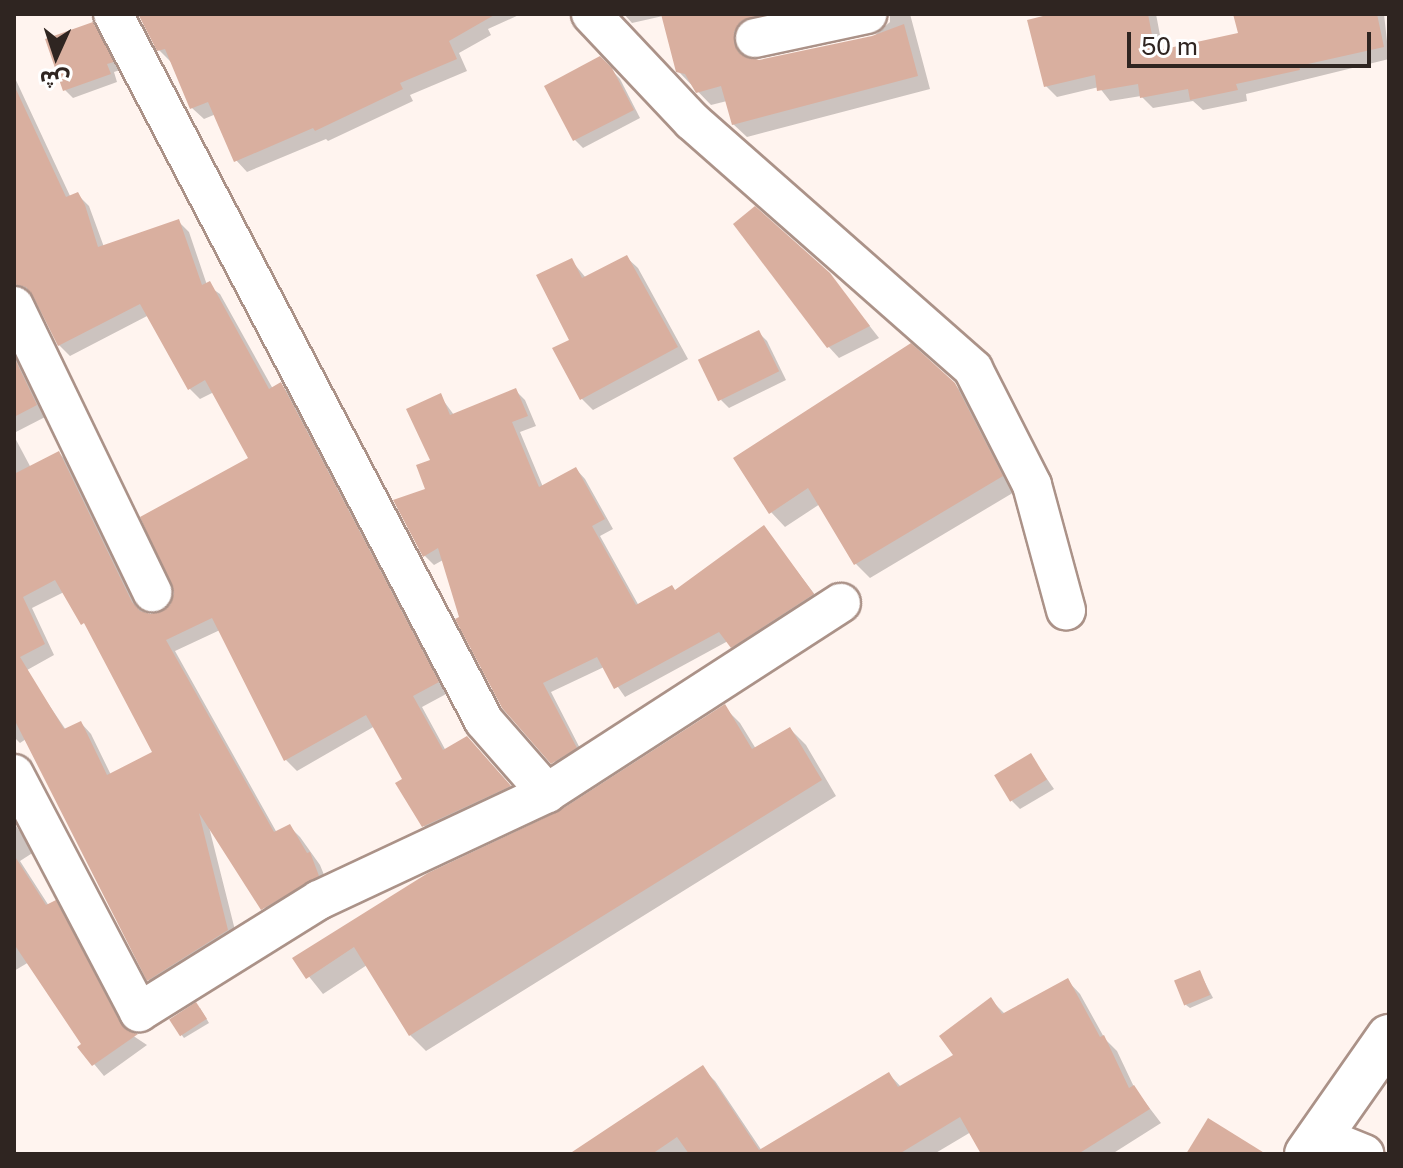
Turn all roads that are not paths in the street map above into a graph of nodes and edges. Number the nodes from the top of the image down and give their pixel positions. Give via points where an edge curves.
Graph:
1 (113, 14) edge
2 (591, 14) edge
3 (867, 14) edge
4 (755, 38) dead end
5 (14, 306) edge
6 (152, 592) dead end
7 (841, 603) dead end
8 (1066, 610) dead end
9 (14, 774) edge
10 (547, 793) junction
11 (1389, 1037) edge
12 (1313, 1145) edge
13 (1364, 1154) edge

1 - 10 street via 484,721
2 - 8 street via 692,121 973,369 1032,485
3 - 4 street
5 - 6 street
7 - 10 street
9 - 10 street via 139,1012 319,900
11 - 12 main road
12 - 13 street

